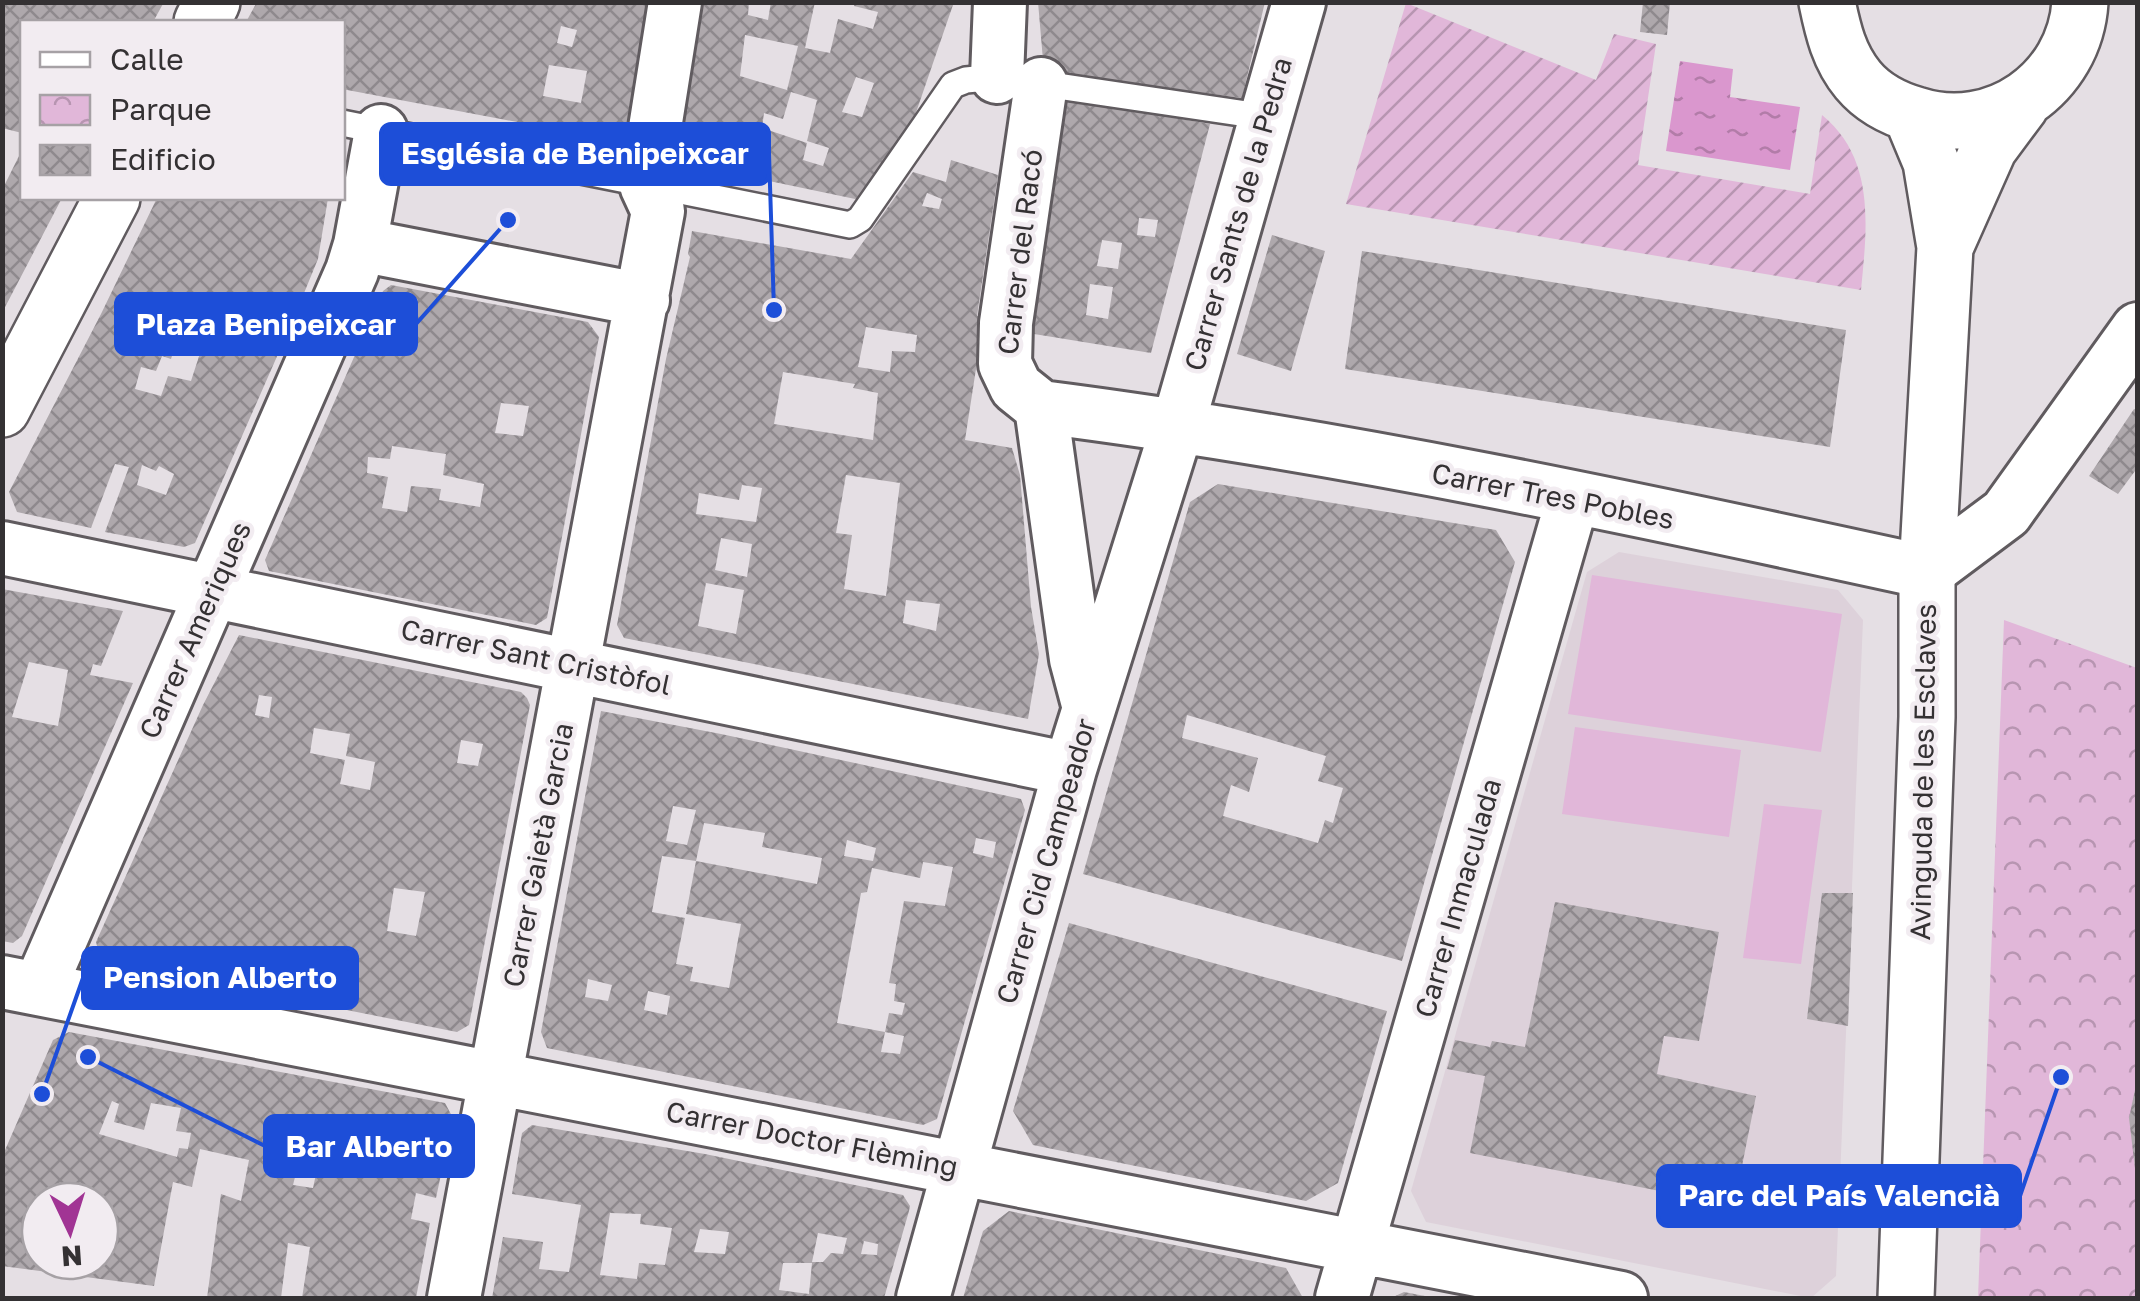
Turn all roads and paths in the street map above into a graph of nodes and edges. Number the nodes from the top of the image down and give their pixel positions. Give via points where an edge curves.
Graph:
1 (675, 2) edge
2 (1000, 2) edge
3 (1299, 2) edge
4 (1826, 2) edge
5 (2080, 2) edge
6 (1020, 80) junction
7 (2020, 104) junction
8 (1911, 114) junction
9 (1267, 117) junction
10 (362, 127) edge
11 (646, 185) junction
12 (111, 200) edge
13 (1944, 246) junction
14 (356, 258) junction
15 (642, 300) junction
16 (2138, 330) edge
17 (1041, 407) junction
18 (2, 409) edge
19 (1178, 425) junction
20 (1573, 498) junction
21 (2, 548) edge
22 (1928, 572) junction
23 (213, 589) junction
24 (574, 664) junction
25 (1089, 708) junction
26 (1070, 769) junction
27 (21, 985) edge
28 (497, 1078) junction
29 (961, 1168) junction
30 (1357, 1246) junction
31 (454, 1298) edge
32 (923, 1298) edge
33 (1342, 1298) edge
34 (1621, 1298) edge
35 (1906, 1298) edge

1 - 11 street, Carrer Gaietà Garcia
2 - 6 street, Carrer del Racó
3 - 9 street, Carrer Sants de la Pedra
4 - 8 street via 1835,44 1859,81
5 - 7 street via 2070,50 2054,75
6 - 9 lane
6 - 11 lane via 952,85 850,225
6 - 17 street, Carrer del Racó via 1004,364 1016,387
7 - 8 street via 1979,121 1935,122
7 - 13 street, Avinguda de les Esclaves via 1988,148
8 - 13 street, Avinguda de les Esclaves via 1931,162
9 - 19 street, Carrer Sants de la Pedra
10 - 11 lane
10 - 14 street, Carrer Ameriques
11 - 15 street, Carrer Gaietà Garcia via 658,211
12 - 18 street
13 - 22 street, Avinguda de les Esclaves
14 - 15 street
14 - 23 street, Carrer Ameriques
15 - 24 street, Carrer Gaietà Garcia
16 - 22 street via 2006,513
17 - 19 street
17 - 25 street via 1076,659
19 - 20 street, Carrer Tres Pobles
19 - 25 street, Carrer Cid Campeador
20 - 22 street, Carrer Tres Pobles
20 - 30 street, Carrer Inmaculada
21 - 23 street, Carrer Sant Cristòfol
22 - 35 street, Avinguda de les Esclaves
23 - 24 street, Carrer Sant Cristòfol
23 - 27 street, Carrer Ameriques
24 - 26 street, Carrer Sant Cristòfol
24 - 28 street, Carrer Gaietà Garcia
25 - 26 street, Carrer Cid Campeador
26 - 29 street, Carrer Cid Campeador
27 - 28 street, Carrer Doctor Flèming
28 - 29 street, Carrer Doctor Flèming
28 - 31 street, Carrer Gaietà Garcia
29 - 30 street, Carrer Doctor Flèming
29 - 32 street, Carrer Cid Campeador
30 - 33 street, Carrer Inmaculada
30 - 34 street, Carrer Doctor Flèming

